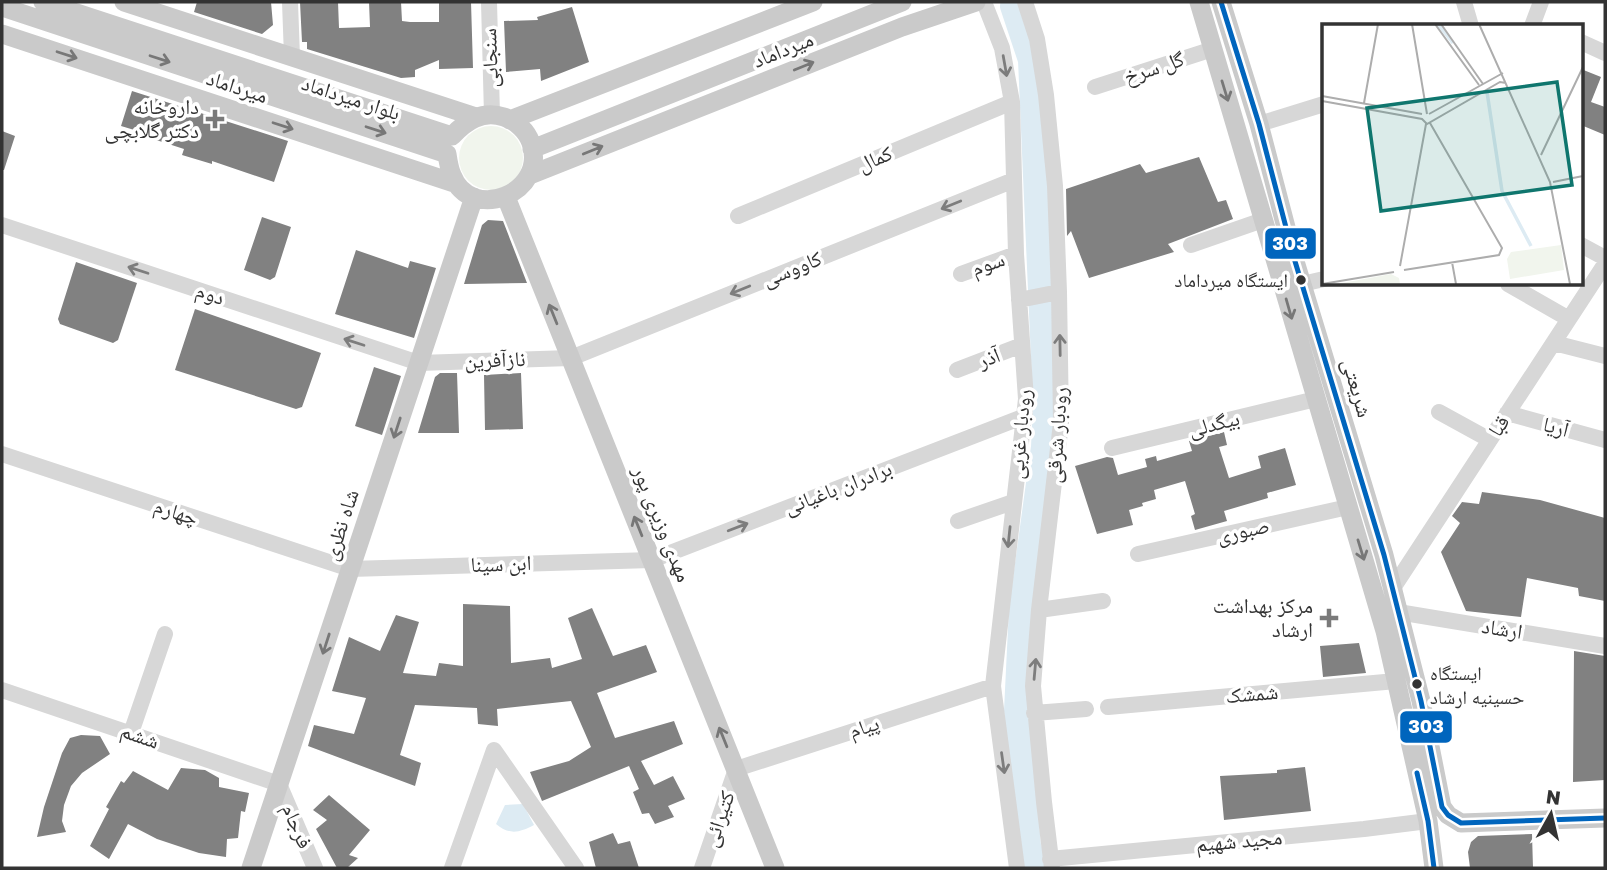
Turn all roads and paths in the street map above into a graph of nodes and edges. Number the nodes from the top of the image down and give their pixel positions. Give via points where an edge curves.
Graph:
1 (43, 2) edge
2 (124, 2) edge
3 (290, 2) edge
4 (489, 2) edge
5 (813, 2) edge
6 (902, 2) edge
7 (976, 2) edge
8 (984, 2) edge
9 (1026, 2) edge
10 (1199, 2) edge
11 (1221, 2) edge
12 (1464, 2) edge
13 (1541, 2) edge
14 (2, 7) edge
15 (1470, 24) edge
16 (1533, 24) edge
17 (902, 27) junction
18 (2, 34) edge
19 (813, 38) junction
20 (1582, 42) edge
21 (1213, 49) junction
22 (1605, 53) edge
23 (292, 57) junction
24 (611, 80) junction
25 (1095, 87) dead end
26 (1012, 102) junction
27 (1322, 105) edge
28 (629, 110) junction
29 (493, 117) junction
30 (1259, 124) junction
31 (449, 145) junction
32 (532, 149) junction
33 (530, 175) junction
34 (1014, 180) junction
35 (457, 184) junction
36 (474, 197) junction
37 (506, 197) junction
38 (738, 216) dead end
39 (1263, 220) junction
40 (2, 225) edge
41 (1191, 245) dead end
42 (1582, 246) edge
43 (1016, 254) junction
44 (1605, 258) edge
45 (1605, 264) edge
46 (961, 274) dead end
47 (1322, 279) edge
48 (1302, 284) junction
49 (1510, 285) edge
50 (1059, 292) junction
51 (1019, 300) junction
52 (1569, 319) junction
53 (1554, 342) junction
54 (1021, 345) junction
55 (1605, 356) edge
56 (570, 358) junction
57 (419, 363) junction
58 (957, 370) dead end
59 (1316, 399) junction
60 (1439, 412) dead end
61 (1507, 413) junction
62 (1025, 416) junction
63 (1490, 440) junction
64 (1605, 440) edge
65 (1112, 448) dead end
66 (2, 454) edge
67 (1013, 502) junction
68 (1348, 508) junction
69 (958, 522) dead end
70 (1138, 554) dead end
71 (652, 560) junction
72 (351, 569) junction
73 (1393, 588) junction
74 (1104, 601) dead end
75 (1039, 611) junction
76 (1398, 612) junction
77 (165, 634) dead end
78 (1605, 646) edge
79 (1396, 681) junction
80 (993, 686) junction
81 (2, 690) edge
82 (1108, 707) dead end
83 (1086, 709) dead end
84 (1034, 713) junction
85 (131, 733) junction
86 (736, 769) junction
87 (279, 784) junction
88 (1605, 818) edge
89 (1428, 821) junction
90 (1461, 823) junction
91 (1047, 865) edge
92 (251, 868) edge
93 (316, 868) edge
94 (452, 868) edge
95 (576, 868) edge
96 (702, 868) edge
97 (775, 868) edge
98 (1017, 868) edge
99 (1434, 868) edge
100 (1442, 868) edge

1 - 31 main road, بلوار میرداماد
2 - 23 main road
3 - 23 street
4 - 29 street, سنجابی
5 - 24 main road
6 - 19 main road
7 - 17 main road, میرداماد
8 -> 26 street, رودبار غربی via 1002,48
9 - 50 street, رودبار شرقی via 1046,95
10 - 21 main road, شریعتی
11 - 30 main road, شریعتی
12 - 15 street
13 - 16 street
14 -> 31 main road, بلوار میرداماد
17 - 19 main road
33 -> 17 main road, میرداماد
18 -> 35 main road, میرداماد
19 - 28 main road
20 - 22 street
21 - 25 street, گل سرخ
21 -> 39 main road, شریعتی
23 - 29 main road
24 - 28 main road via 593,101 594,108 599,112
24 - 29 main road
26 - 34 street, رودبار غربی
26 - 38 street, کمال
27 - 30 street
28 - 32 main road
29 - 31 main road via 463,125
29 - 32 main road via 522,128
30 - 48 main road, شریعتی
31 - 35 main road via 450,173
32 - 33 main road
33 - 37 main road
34 - 43 street, رودبار غربی
34 -> 56 street, کاووسی
35 - 36 main road
36 - 37 main road
36 - 57 main road, شاه نظری
56 -> 37 main road, مهدی وزیری پور
39 - 41 street
39 -> 59 main road, شریعتی
57 -> 40 street, دوم
42 - 44 street
43 - 46 street, سوم
43 - 51 street, رودبار غربی
45 - 52 street, قبا
47 - 48 street
48 - 73 main road, شریعتی
49 - 52 street
50 - 51 street
75 -> 50 street, رودبار شرقی via 1061,423
51 - 54 street, رودبار غربی
52 - 53 street, قبا
53 - 55 street
53 - 61 street, قبا
54 - 58 street, آذر
54 - 62 street, رودبار غربی
56 - 57 street, نازآفرین
71 -> 56 main road, مهدی وزیری پور
57 -> 72 main road, شاه نظری
59 - 65 street, بیگدلی
59 - 68 main road, شریعتی
60 - 63 street
61 - 63 street, قبا
61 - 64 street, آریا
62 - 67 street, رودبار غربی
71 -> 62 street, برادران باغیانی
63 - 73 street, قبا
66 - 72 street, چهارم
67 - 69 street
67 -> 80 street, رودبار غربی
68 - 70 street, صبوری
68 -> 79 main road, شریعتی
71 - 72 street, ابن سینا
86 -> 71 main road, مهدی وزیری پور
72 -> 87 main road, شاه نظری
73 - 76 main road, شریعتی
74 - 75 street
84 -> 75 street, رودبار شرقی
76 - 78 street, ارشاد
76 - 90 main road, شریعتی via 1444,811
77 - 85 street
79 - 82 street, شمشک
79 - 89 main road, شریعتی
80 - 86 street, پیام
80 -> 98 street, رودبار غربی
81 - 85 street, ششم
83 - 84 street
84 - 91 street, رودبار شرقی
85 - 87 street, ششم
86 - 96 street, کتیرائی
86 - 97 main road, مهدی وزیری پور
87 - 92 main road, شاه نظری
87 - 93 street, فرجام
88 - 90 main road
89 - 91 street, مجید شهیم
89 - 99 main road, شریعتی
90 - 100 main road via 1445,836
94 - 95 street via 495,750

